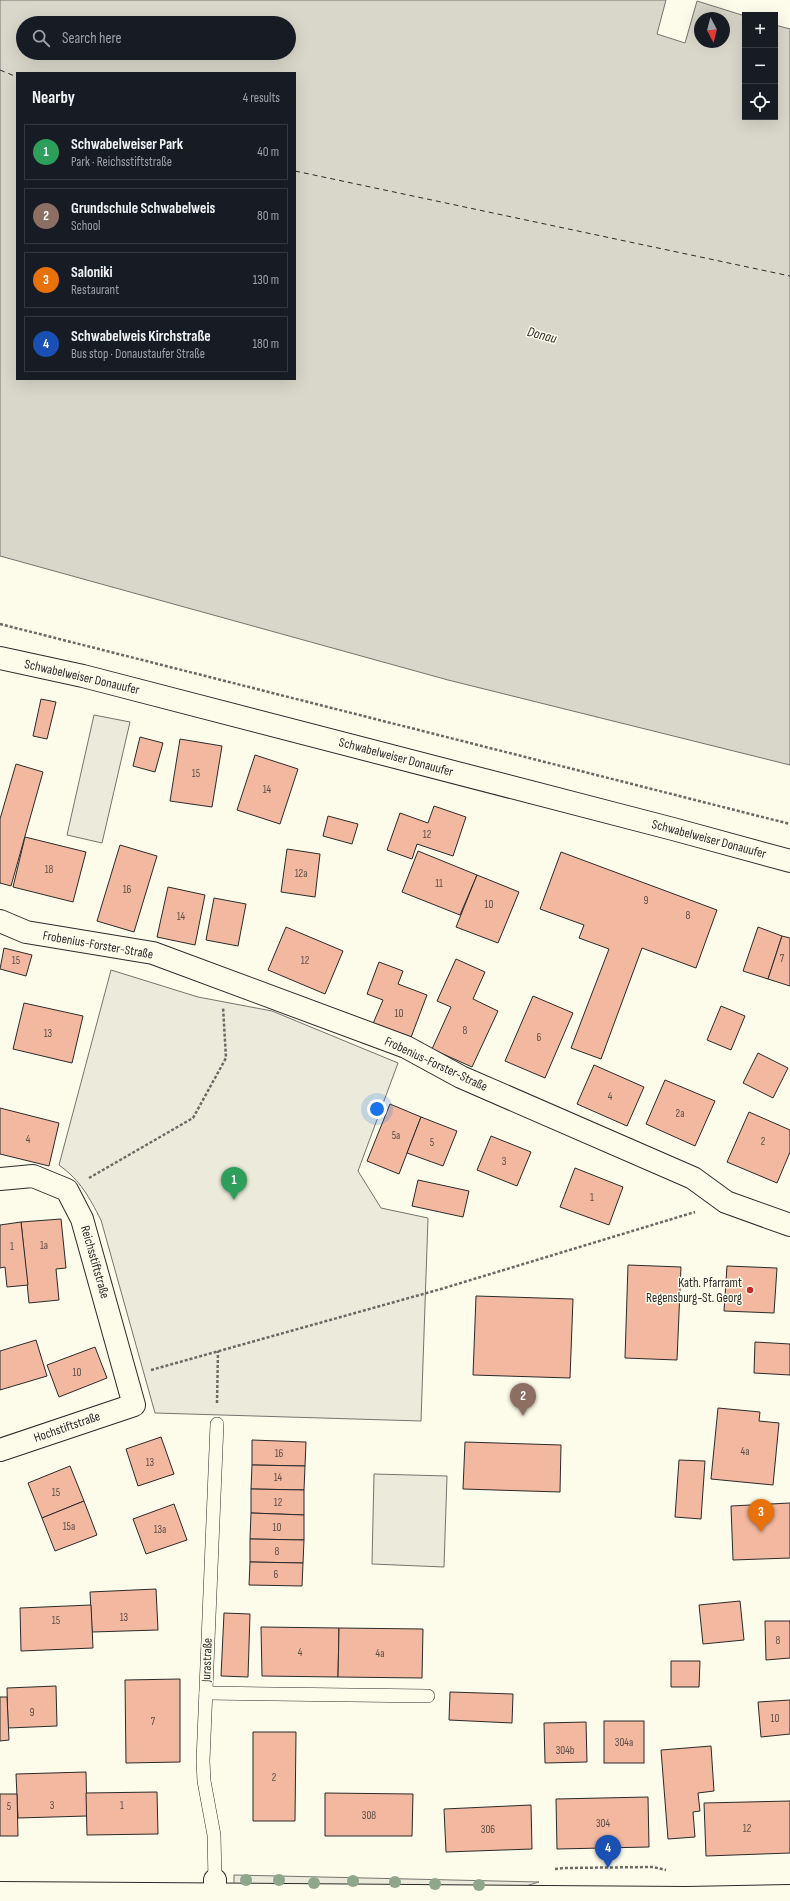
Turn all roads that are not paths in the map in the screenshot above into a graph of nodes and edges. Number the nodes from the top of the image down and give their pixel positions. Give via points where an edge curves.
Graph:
1 (0, 658) edge
2 (790, 861) edge
3 (0, 922) edge
4 (0, 1179) edge
5 (790, 1225) edge
6 (134, 1404) joint
7 (217, 1424) road end
8 (0, 1450) edge
9 (206, 1693) junction
10 (428, 1696) dead end
11 (215, 1888) junction
12 (0, 1893) edge
13 (790, 1896) edge

1 - 2 street, Schwabelweiser Donauufer via 83,676
3 - 5 street, Frobenius-Forster-Straße via 26,932 153,953 406,1047 461,1077 694,1178 726,1202
4 - 6 street, Reichsstiftstraße via 34,1176 67,1190 82,1219
6 - 8 street, Hochstiftstraße
7 - 9 lane, Jurastraße
9 - 10 lane
9 - 11 lane, Jurastraße via 203,1761 214,1835
11 - 12 street
11 - 13 street via 686,1898

